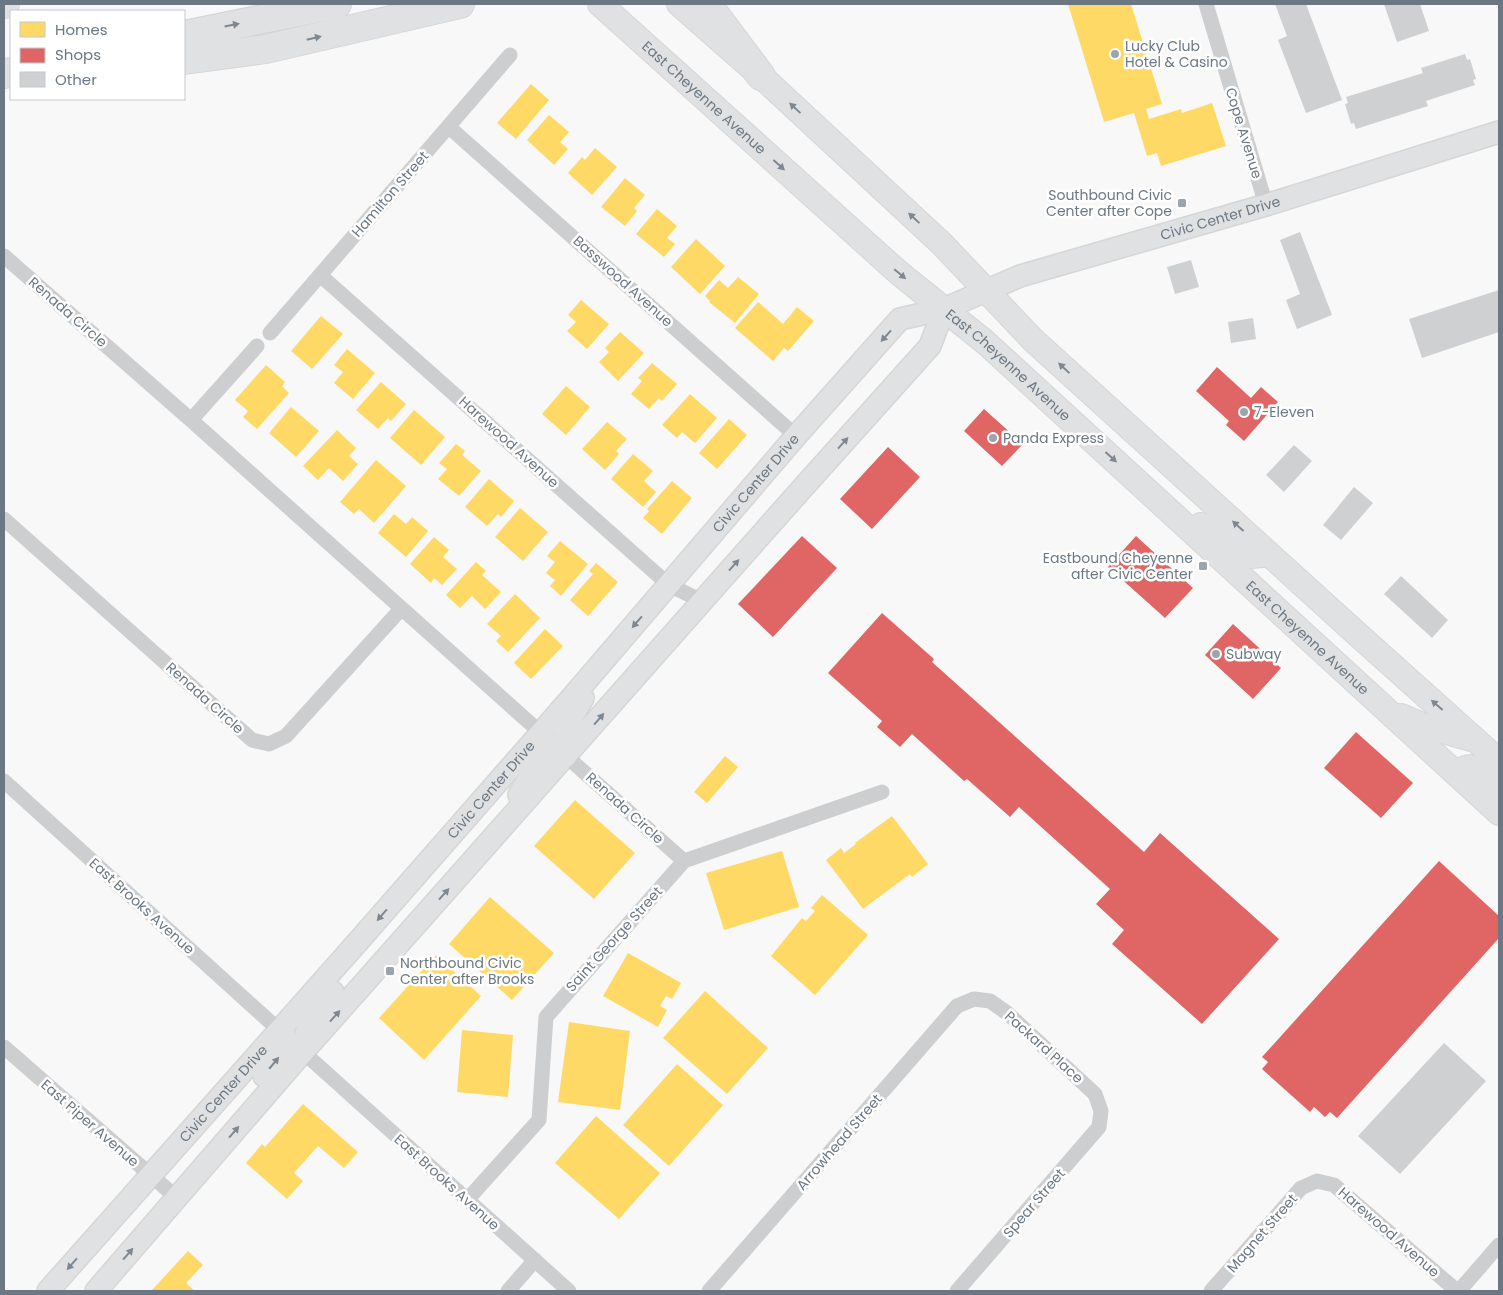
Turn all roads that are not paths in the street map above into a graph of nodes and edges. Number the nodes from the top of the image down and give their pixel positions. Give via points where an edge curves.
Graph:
1 (337, 4) edge
2 (460, 4) edge
3 (600, 4) edge
4 (679, 4) edge
5 (707, 4) edge
6 (1206, 4) edge
7 (185, 35) edge
8 (510, 55) dead end
9 (185, 60) edge
10 (761, 76) junction
11 (449, 127) junction
12 (1499, 132) edge
13 (1266, 205) junction
14 (4, 256) edge
15 (320, 275) junction
16 (986, 290) junction
17 (944, 309) junction
18 (270, 332) dead end
19 (257, 346) dead end
20 (191, 420) junction
21 (796, 436) junction
22 (1151, 494) junction
23 (4, 519) edge
24 (1268, 554) junction
25 (1245, 579) junction
26 (669, 585) junction
27 (702, 601) junction
28 (401, 609) junction
29 (1356, 633) junction
30 (604, 661) junction
31 (1388, 710) junction
32 (541, 733) junction
33 (1478, 742) junction
34 (566, 756) junction
35 (1499, 760) edge
36 (1457, 774) junction
37 (4, 780) edge
38 (1499, 783) edge
39 (882, 792) dead end
40 (1499, 812) edge
41 (493, 839) junction
42 (684, 861) junction
43 (348, 953) junction
44 (974, 998) joint
45 (280, 1031) junction
46 (4, 1047) edge
47 (303, 1052) junction
48 (268, 1093) junction
49 (1101, 1111) joint
50 (150, 1175) junction
51 (1317, 1181) joint
52 (176, 1198) junction
53 (467, 1200) junction
54 (1499, 1245) edge
55 (535, 1260) junction
56 (48, 1291) edge
57 (96, 1291) edge
58 (508, 1291) edge
59 (569, 1291) edge
60 (709, 1291) edge
61 (958, 1291) edge
62 (1212, 1291) edge
63 (1458, 1291) edge

7 -> 1 highway
9 -> 2 highway via 266,49
3 -> 17 main road, East Cheyenne Avenue via 899,273
4 - 10 main road
5 - 10 highway
6 - 13 street, Cope Avenue
8 - 11 street, Hamilton Street
16 -> 10 main road via 942,244
11 - 15 street, Hamilton Street
11 - 21 street, Basswood Avenue
12 - 13 main road, Civic Center Drive
13 - 16 main road, Civic Center Drive via 1020,276
14 - 20 street, Renada Circle
15 - 18 street, Hamilton Street
15 - 26 street, Harewood Avenue
16 - 17 main road, Civic Center Drive
24 -> 16 main road via 1033,340
17 -> 21 main road, Civic Center Drive via 900,319
17 -> 22 main road, East Cheyenne Avenue via 985,342
27 -> 17 main road via 930,346
19 - 20 street
20 - 28 street, Renada Circle
21 - 26 main road, Civic Center Drive
22 - 24 main road via 1250,556
22 - 25 main road, East Cheyenne Avenue
23 - 28 street, Renada Circle via 252,740 269,744 286,736
24 - 29 main road
25 - 29 main road via 1276,583
25 - 31 main road, East Cheyenne Avenue
26 - 27 street, Harewood Avenue
26 -> 30 main road, Civic Center Drive
34 -> 27 main road
28 - 32 street, Renada Circle
33 -> 29 main road
30 - 32 main road, Civic Center Drive
30 - 34 main road via 564,733
31 - 33 main road via 1422,725
31 - 36 main road, East Cheyenne Avenue
32 - 41 main road via 545,741 544,753
32 -> 43 main road, Civic Center Drive
33 - 35 main road
34 - 41 main road
34 - 42 street, Renada Circle
36 - 38 main road via 1469,767
36 - 40 main road, East Cheyenne Avenue
37 - 45 street, East Brooks Avenue
39 - 42 street, Saint George Street
47 -> 41 main road
42 - 53 street, Saint George Street via 546,1017 539,1120
43 - 45 main road, Civic Center Drive
43 - 47 main road via 348,975 310,1020
44 - 49 street, Packard Place via 990,1001 1007,1013 1095,1094
44 - 60 street, Arrowhead Street via 957,1006
48 -> 45 main road via 260,1081 285,1048 286,1042
45 - 50 main road, Civic Center Drive
46 - 50 street, East Piper Avenue
47 - 48 main road
47 - 53 street, East Brooks Avenue
52 -> 48 main road
49 - 61 street, Spear Street via 1099,1128
50 - 52 street, East Piper Avenue
50 -> 56 main road, Civic Center Drive
51 - 62 street, Magnet Street via 1301,1188
51 - 63 street, Harewood Avenue via 1334,1185
57 -> 52 main road
53 - 55 street, East Brooks Avenue
54 - 63 street
55 - 58 street
55 - 59 street, East Brooks Avenue

